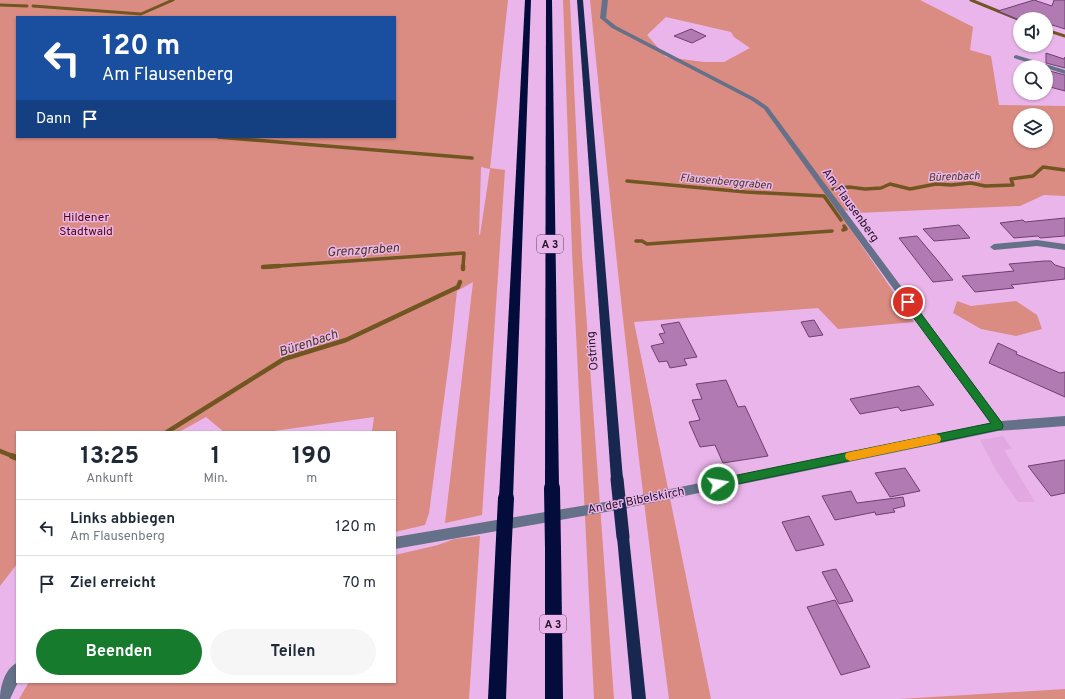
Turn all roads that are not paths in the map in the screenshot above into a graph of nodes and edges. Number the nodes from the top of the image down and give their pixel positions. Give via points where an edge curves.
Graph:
1 (528, 0) edge
2 (549, 0) edge
3 (580, 0) edge
4 (605, 0) edge
5 (1016, 57) dead end
6 (1065, 72) edge
7 (994, 247) dead end
8 (1065, 247) edge
9 (1065, 421) edge
10 (998, 426) junction
11 (396, 543) edge
12 (16, 672) edge
13 (2, 699) edge
14 (497, 699) edge
15 (554, 699) edge
16 (639, 699) edge

1 - 14 highway, bridge
2 - 15 highway, A 3, bridge
3 - 16 main road, Ostring, bridge via 617,478
4 - 10 street, Am Flausenberg via 602,18 607,24 646,42 766,108
5 - 6 street
7 - 8 street via 1037,243
9 - 10 street, An der Bibelskirch
10 - 11 street, An der Bibelskirch via 617,505
12 - 13 street

